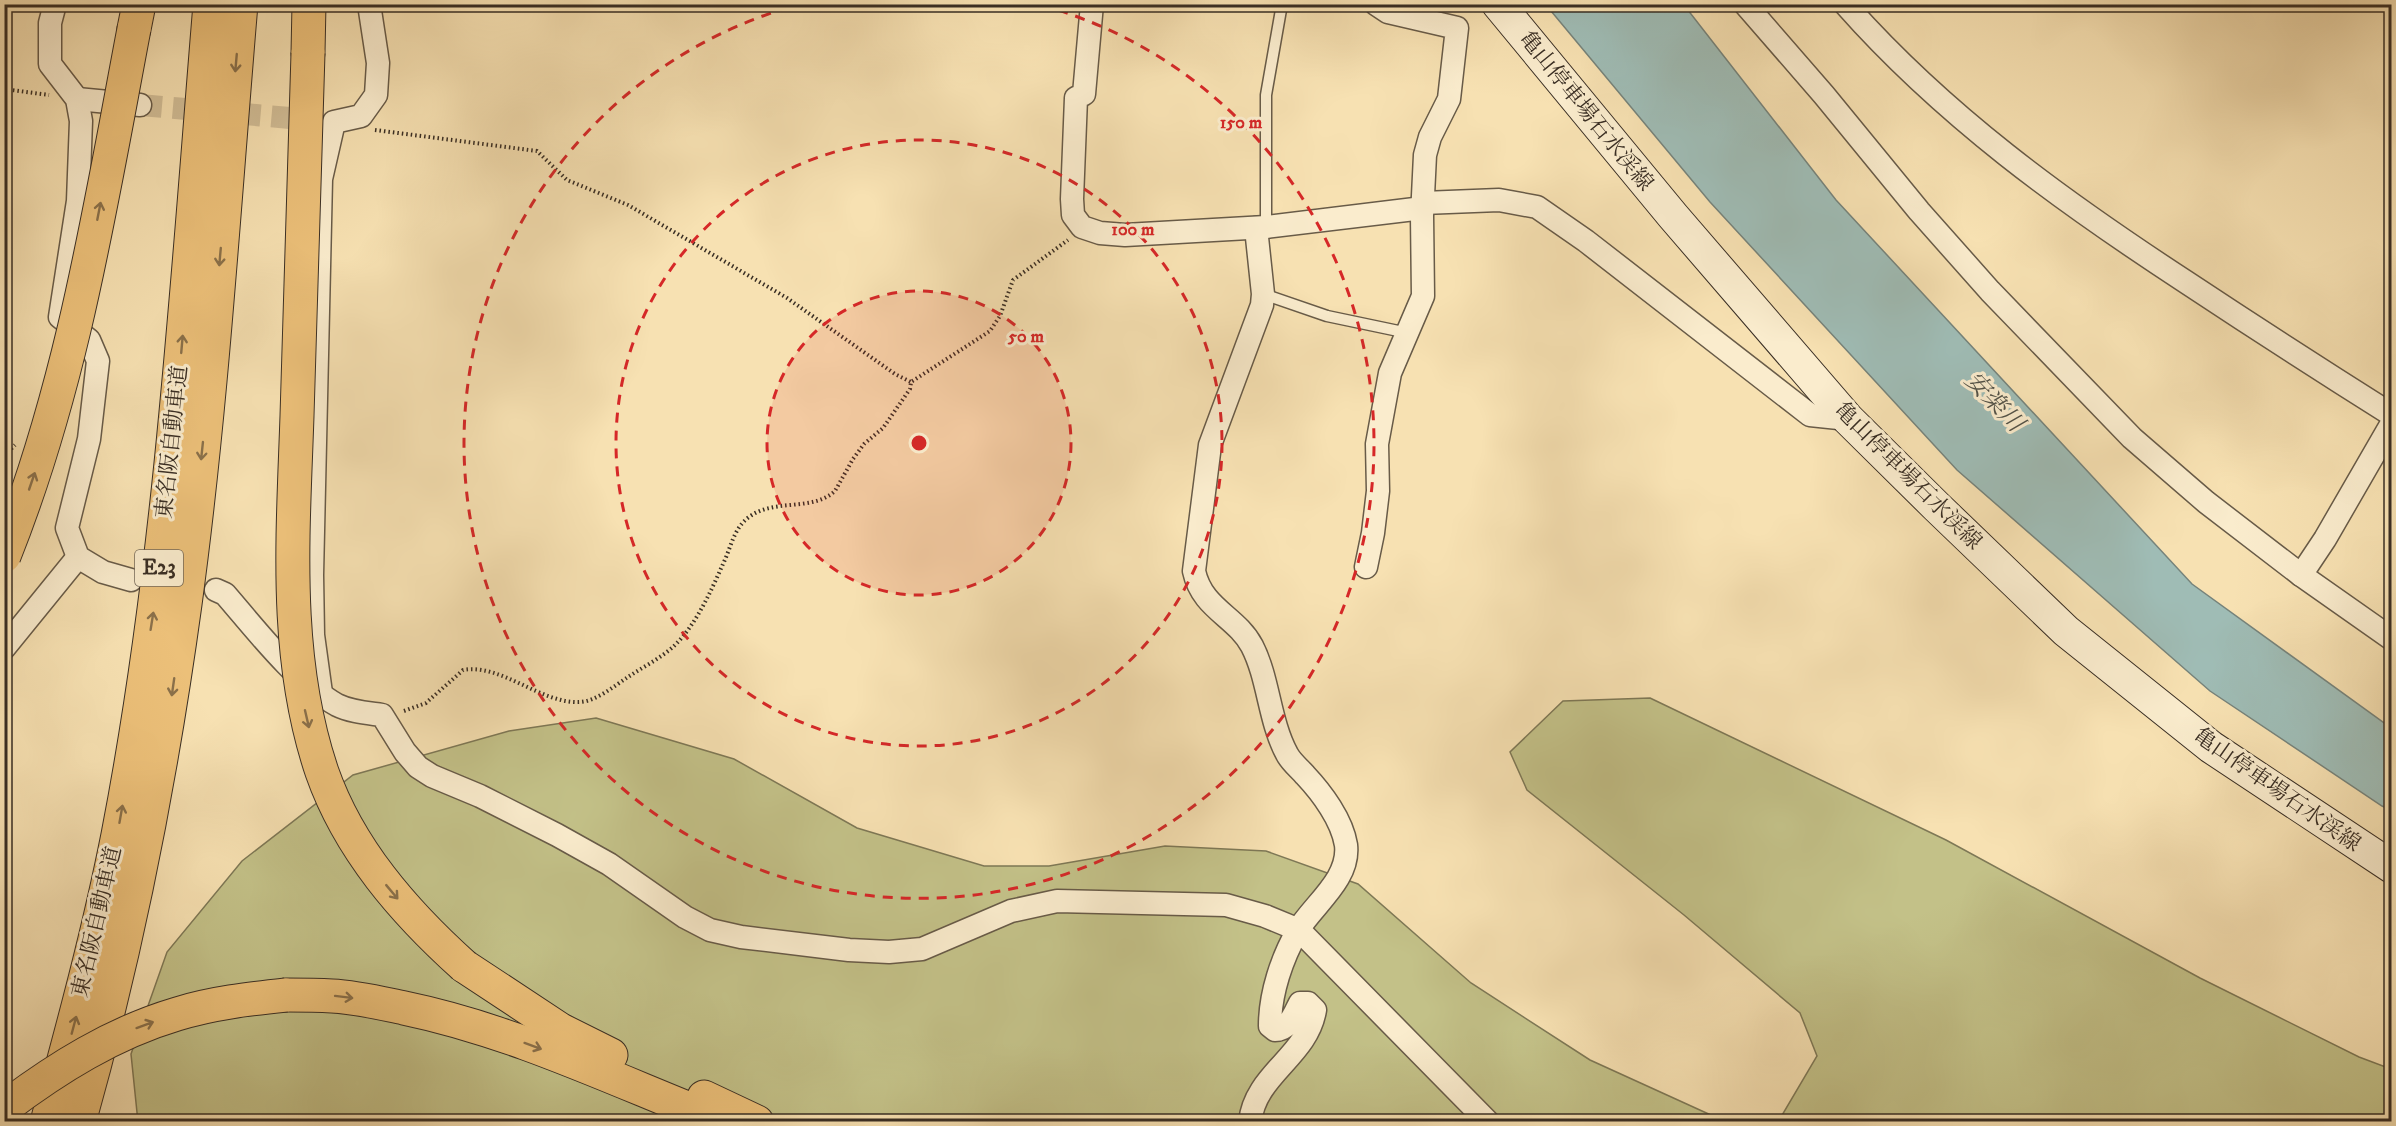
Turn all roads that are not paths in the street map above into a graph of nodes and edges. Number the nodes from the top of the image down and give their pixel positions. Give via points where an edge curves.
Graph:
1 (55, 4) edge
2 (210, 4) edge
3 (241, 4) edge
4 (309, 4) edge
5 (369, 4) edge
6 (1092, 4) edge
7 (1282, 4) edge
8 (1376, 4) edge
9 (1498, 4) edge
10 (1745, 4) edge
11 (1845, 4) edge
12 (136, 17) edge
13 (76, 99) junction
14 (140, 105) tunnel mouth
15 (290, 118) tunnel mouth
16 (334, 122) junction
17 (1423, 206) junction
18 (1261, 227) junction
19 (1263, 294) junction
20 (1408, 333) junction
21 (2391, 415) edge
22 (1848, 419) junction
23 (2391, 423) edge
24 (4, 556) edge
25 (78, 557) junction
26 (1366, 567) dead end
27 (2301, 575) junction
28 (131, 580) dead end
29 (216, 590) dead end
30 (2391, 639) edge
31 (4, 648) edge
32 (321, 693) junction
33 (2391, 867) edge
34 (1299, 930) junction
35 (4, 1106) edge
36 (18, 1122) edge
37 (47, 1122) edge
38 (78, 1122) edge
39 (722, 1122) edge
40 (757, 1122) edge
41 (1250, 1122) edge
42 (1488, 1122) edge

1 - 13 street via 50,23 50,64
37 -> 2 highway, 東名阪自動車道 / E23 via 118,834 155,599 174,433
3 -> 38 highway, 東名阪自動車道 / E23 via 186,602 169,715 126,937
4 -> 40 highway, bridge via 292,582 299,682 323,773 365,857 416,920 464,966 561,1030
5 - 16 street via 378,63 376,95 361,116
6 - 18 street via 1084,94 1076,98 1072,199 1074,215 1082,227 1125,235
7 - 18 lane via 1266,95
8 - 17 street via 1388,12 1457,28 1449,99 1425,155
9 - 22 main road, 亀山停車場石水渓線
10 - 27 street via 1919,211 2074,381 2175,476
11 - 21 street via 1946,105 2010,159 2104,229
24 -> 12 highway, bridge via 44,446 72,343
13 - 14 street
13 - 25 street via 81,121 78,201 60,317 89,340 98,361 89,439 67,528
15 - 16 street
16 - 32 street via 321,179 312,575 313,635
17 - 18 street
17 - 20 street via 1423,296
17 - 22 street via 1499,200 1537,207 1810,415
18 - 19 street
19 - 20 lane via 1327,316
19 - 34 street via 1210,445 1194,572 1210,604 1251,645 1288,756 1326,802 1343,836 1345,864
20 - 26 street via 1390,373 1380,423 1378,491
22 - 33 main road, 亀山停車場石水渓線 via 2066,631 2211,747
23 - 27 street
25 - 28 street via 102,572
25 - 31 street
27 - 30 street
29 - 32 street via 225,594 288,666
32 - 34 street via 338,705 382,716 405,752 432,777 557,835 710,930 741,937 889,952 922,949 1011,911 1057,901 1226,905
34 - 41 street via 1286,952 1270,1010 1270,1026 1275,1030 1286,1027 1300,1003 1308,1003 1315,1010 1313,1020 1298,1047 1261,1088
34 - 42 street
35 - 36 highway
35 -> 39 highway, bridge via 80,1056 132,1030 177,1014 286,995 332,996 427,1012 479,1027

